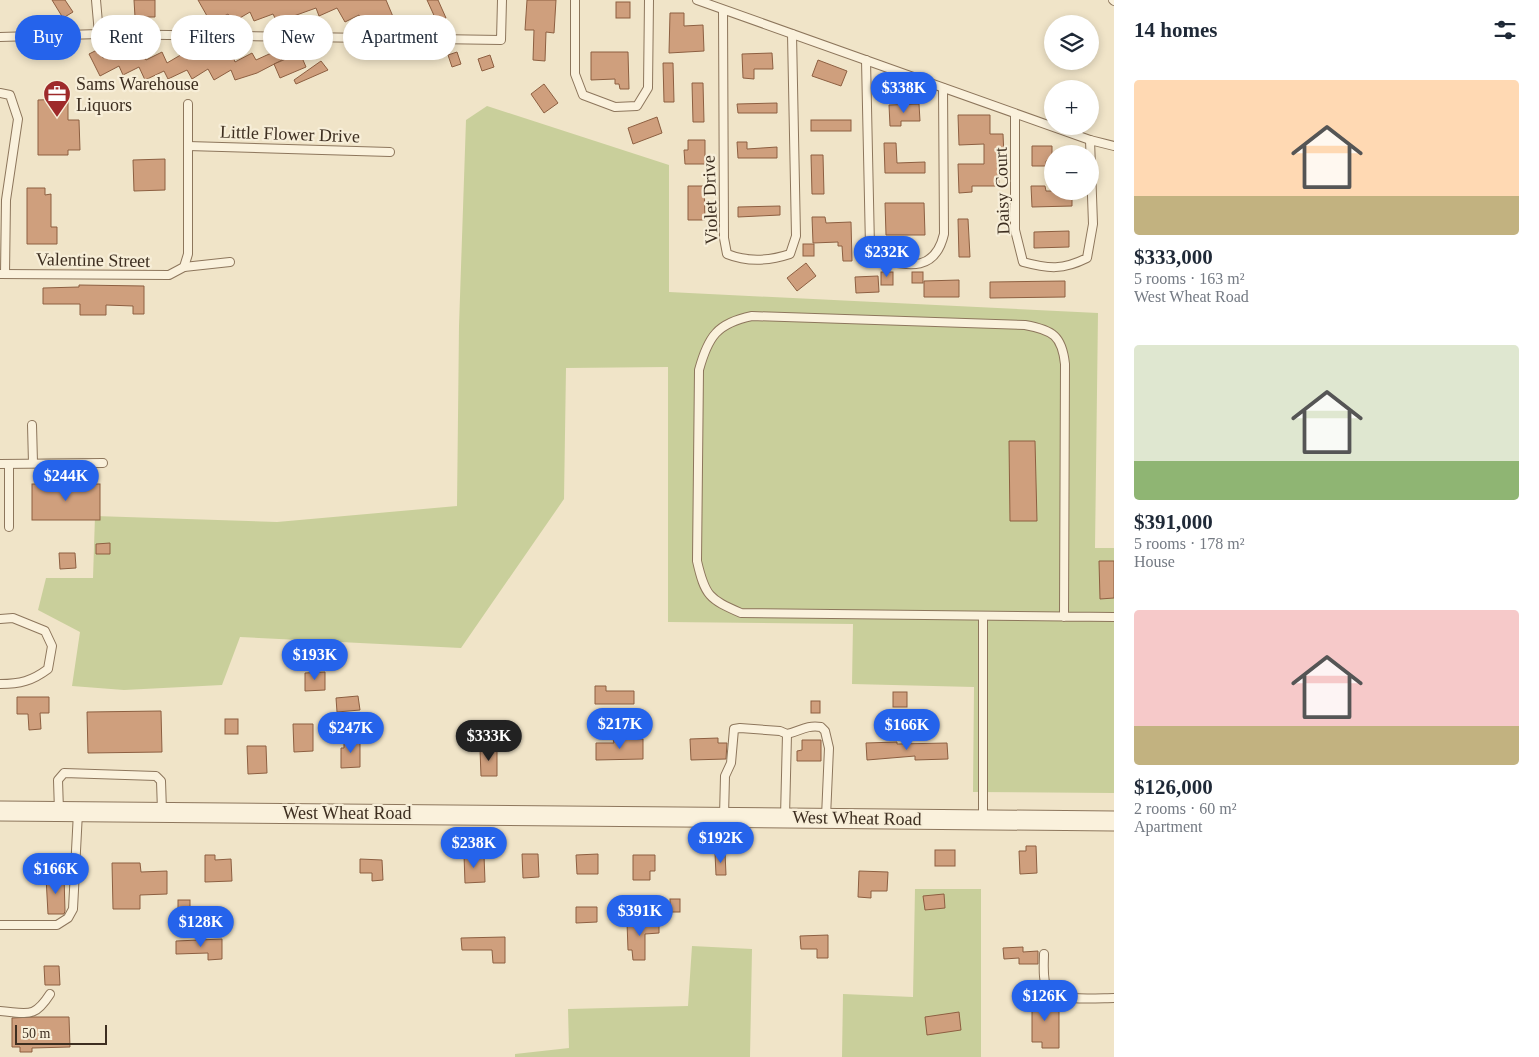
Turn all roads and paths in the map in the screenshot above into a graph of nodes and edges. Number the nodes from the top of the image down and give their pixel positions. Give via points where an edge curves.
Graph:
1 (96, 0) edge
2 (502, 0) edge
3 (575, 0) edge
4 (649, 0) edge
5 (696, 0) edge
6 (723, 10) junction
7 (97, 15) edge
8 (91, 34) edge
9 (792, 34) junction
10 (161, 35) edge
11 (0, 37) edge
12 (866, 60) junction
13 (943, 88) junction
14 (0, 93) edge
15 (188, 104) dead end
16 (1014, 114) junction
17 (1090, 140) junction
18 (188, 146) junction
19 (1114, 146) edge
20 (390, 152) dead end
21 (4, 195) edge
22 (230, 262) dead end
23 (184, 267) junction
24 (3, 274) edge
25 (32, 425) dead end
26 (33, 463) junction
27 (103, 463) dead end
28 (0, 464) edge
29 (9, 464) junction
30 (9, 527) dead end
31 (983, 616) junction
32 (1064, 617) junction
33 (1114, 617) edge
34 (0, 619) edge
35 (0, 684) edge
36 (787, 734) junction
37 (0, 811) edge
38 (58, 811) junction
39 (78, 811) junction
40 (162, 811) junction
41 (724, 816) junction
42 (785, 817) junction
43 (826, 817) junction
44 (983, 819) junction
45 (1114, 821) edge
46 (0, 925) edge
47 (1044, 954) dead end
48 (50, 994) dead end
49 (1114, 998) edge
50 (0, 1011) edge

1 - 7 lane
2 - 10 lane via 501,40
3 - 4 lane via 575,74 583,95 615,107 637,106 648,88
5 - 6 lane
6 - 9 lane
6 - 9 lane, Violet Drive via 724,238 727,254 742,260 790,254 796,236
8 - 11 lane
9 - 12 lane
12 - 13 lane
12 - 13 lane via 870,247 878,259 919,264 933,258 941,248 944,234
13 - 16 lane
14 - 21 lane via 10,95 18,119
15 - 18 lane
16 - 17 lane
16 - 17 lane, Daisy Court via 1015,230 1023,262 1045,268 1070,267 1087,258 1093,224
17 - 19 lane
18 - 20 lane, Little Flower Drive
18 - 23 lane via 188,254
21 - 24 lane
22 - 23 lane, Valentine Street
23 - 24 lane, Valentine Street via 169,276
25 - 26 lane
26 - 27 lane
26 - 29 lane
28 - 29 lane
29 - 30 lane
31 - 32 lane
31 - 32 lane via 740,613 715,602 702,584 697,561 699,370 705,349 716,334 732,320 752,316 1025,325 1043,328 1055,336 1064,346 1065,364
31 - 44 lane
32 - 33 lane
34 - 35 lane via 14,618 45,631 52,646 48,669 34,680
36 - 41 lane via 734,730 731,763 725,776
36 - 42 lane
36 - 43 lane via 812,726 825,731 829,748
37 - 38 street, West Wheat Road
38 - 39 street, West Wheat Road
38 - 40 lane via 58,780 64,773 156,776 161,781
39 - 40 street, West Wheat Road
39 - 46 lane via 74,910 57,925
40 - 41 street, West Wheat Road
41 - 42 street, West Wheat Road
42 - 43 street, West Wheat Road
43 - 44 street, West Wheat Road
44 - 45 street, West Wheat Road
47 - 49 lane via 1045,983 1054,994
48 - 50 lane via 41,1009 31,1014

